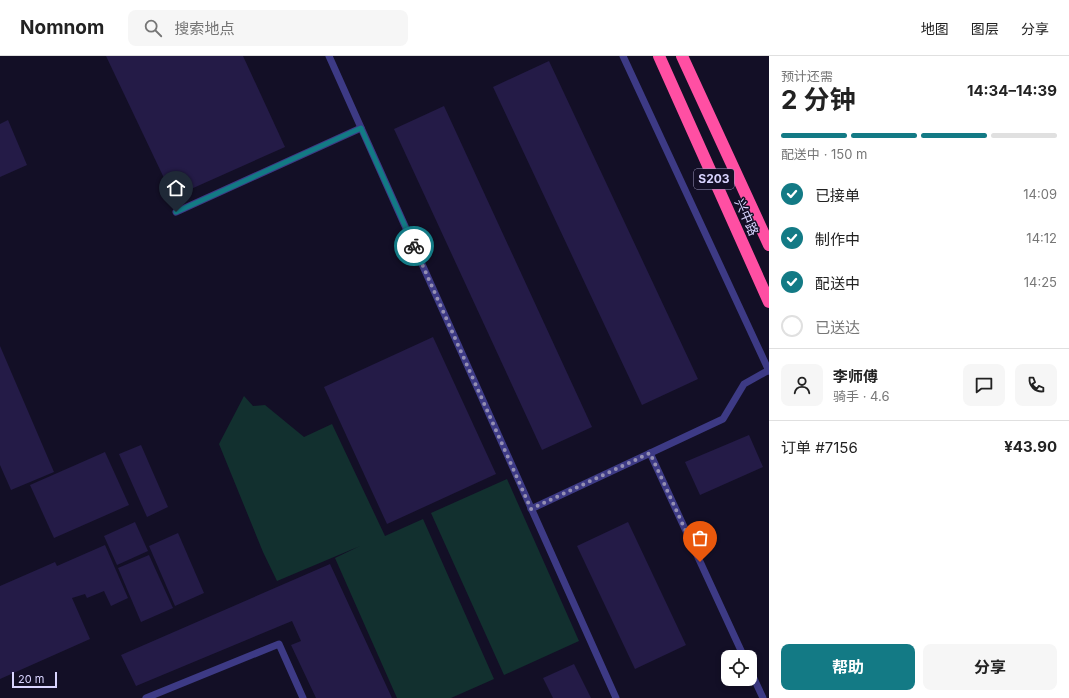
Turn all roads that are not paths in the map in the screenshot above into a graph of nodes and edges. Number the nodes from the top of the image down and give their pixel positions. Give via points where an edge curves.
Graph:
1 (329, 56) edge
2 (623, 56) edge
3 (659, 56) edge
4 (682, 56) edge
5 (361, 128) junction
6 (176, 212) dead end
7 (769, 245) edge
8 (769, 302) edge
9 (769, 371) edge
10 (650, 453) junction
11 (531, 509) junction
12 (741, 650) edge
13 (757, 685) edge
14 (146, 698) edge
15 (304, 698) edge
16 (616, 698) edge
17 (763, 698) edge

1 - 5 lane
2 - 9 lane
3 - 8 highway, 兴中路 / S203
4 - 7 highway, 兴中路 / S203
5 - 6 lane
5 - 11 lane
9 - 10 lane via 744,384 723,419
10 - 11 lane
10 - 12 lane
11 - 16 lane
13 - 17 lane
14 - 15 lane via 279,644

